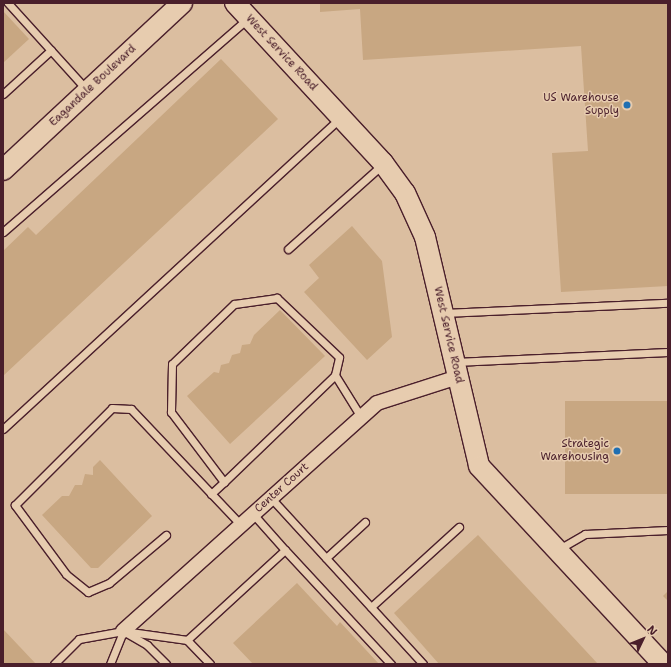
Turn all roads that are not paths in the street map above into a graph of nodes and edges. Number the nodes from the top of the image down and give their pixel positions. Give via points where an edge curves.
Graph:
1 (8, 3) edge
2 (182, 3) edge
3 (234, 3) edge
4 (248, 18) junction
5 (51, 50) junction
6 (88, 91) junction
7 (3, 94) edge
8 (341, 118) junction
9 (383, 163) junction
10 (3, 170) edge
11 (3, 232) edge
12 (288, 249) dead end
13 (668, 303) edge
14 (443, 313) junction
15 (668, 352) edge
16 (457, 370) junction
17 (335, 375) junction
18 (361, 417) junction
19 (3, 429) edge
20 (224, 482) junction
21 (211, 494) junction
22 (271, 498) junction
23 (253, 514) junction
24 (365, 522) dead end
25 (241, 525) junction
26 (459, 527) dead end
27 (668, 530) edge
28 (166, 535) dead end
29 (285, 550) junction
30 (557, 550) junction
31 (326, 558) junction
32 (371, 607) junction
33 (123, 631) junction
34 (187, 640) junction
35 (661, 663) edge
36 (54, 664) edge
37 (110, 664) edge
38 (166, 664) edge
39 (210, 664) edge
40 (391, 664) edge
41 (423, 664) edge

1 - 5 lane
2 - 6 street, Eagandale Boulevard
3 - 4 street, West Service Road
4 - 8 street, West Service Road
4 - 11 lane
5 - 6 lane
5 - 7 lane
6 - 10 street, Eagandale Boulevard
8 - 9 street, West Service Road
8 - 19 lane
9 - 12 lane
9 - 14 street, West Service Road via 405,193 425,237
13 - 14 lane
14 - 16 street, West Service Road
15 - 16 lane
16 - 18 street, Center Court via 376,403
16 - 30 street, West Service Road via 479,466
17 - 18 lane
17 - 20 lane
17 - 20 lane via 339,357 277,298 234,304 172,364 171,412
18 - 22 street, Center Court
20 - 21 lane
21 - 25 lane
21 - 28 lane via 131,409 112,408 14,505 66,574 88,592 109,583
22 - 23 street, Center Court
22 - 31 lane
23 - 25 street, Center Court
23 - 29 lane
24 - 31 lane
25 - 33 street, Center Court
26 - 32 lane
27 - 30 lane via 585,534
29 - 34 lane
29 - 40 lane
30 - 35 street, West Service Road
31 - 32 lane
32 - 41 lane
33 - 34 lane
33 - 36 lane via 78,639
33 - 37 lane
33 - 38 lane via 147,645
34 - 39 lane

